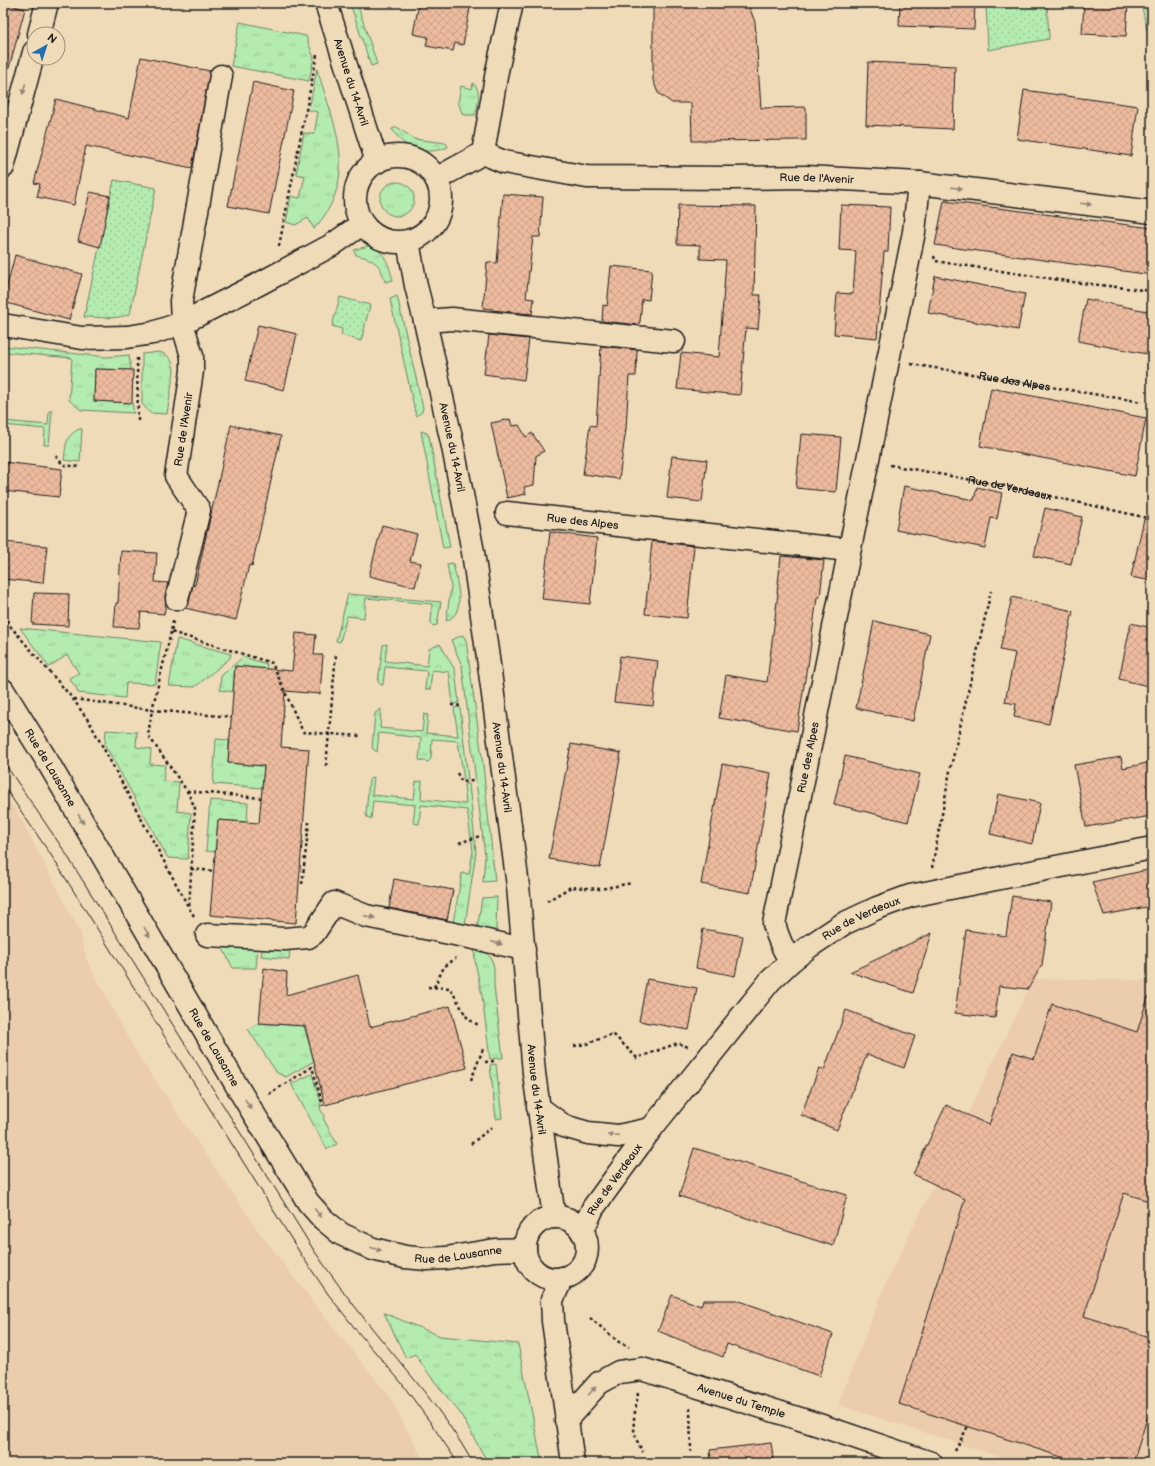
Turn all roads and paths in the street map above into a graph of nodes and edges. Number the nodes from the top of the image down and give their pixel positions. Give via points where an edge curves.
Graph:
1 (47, 3) edge
2 (326, 3) edge
3 (512, 3) edge
4 (41, 26) edge
5 (318, 55) dead end
6 (30, 66) edge
7 (221, 76) dead end
8 (483, 154) junction
9 (377, 162) junction
10 (3, 167) edge
11 (436, 179) junction
12 (919, 183) junction
13 (1152, 212) edge
14 (362, 224) junction
15 (408, 241) junction
16 (278, 249) dead end
17 (934, 254) dead end
18 (1152, 291) edge
19 (425, 321) junction
20 (182, 323) junction
21 (3, 325) edge
22 (674, 341) dead end
23 (136, 352) dead end
24 (887, 360) junction
25 (1142, 402) dead end
26 (138, 424) dead end
27 (56, 456) dead end
28 (866, 461) junction
29 (80, 467) dead end
30 (507, 513) dead end
31 (1152, 519) edge
32 (849, 550) junction
33 (991, 591) dead end
34 (177, 599) joint
35 (3, 616) edge
36 (171, 632) junction
37 (336, 654) dead end
38 (3, 690) edge
39 (73, 699) junction
40 (451, 706) dead end
41 (463, 706) dead end
42 (152, 710) junction
43 (231, 717) dead end
44 (329, 734) junction
45 (360, 736) dead end
46 (326, 766) dead end
47 (457, 773) dead end
48 (472, 781) dead end
49 (187, 792) junction
50 (261, 798) dead end
51 (309, 822) dead end
52 (480, 836) dead end
53 (459, 843) dead end
54 (1152, 848) edge
55 (191, 869) junction
56 (214, 871) dead end
57 (931, 872) dead end
58 (632, 883) dead end
59 (302, 884) dead end
60 (547, 901) dead end
61 (189, 908) junction
62 (207, 934) joint
63 (524, 949) junction
64 (456, 958) dead end
65 (792, 961) junction
66 (428, 987) dead end
67 (434, 987) junction
68 (480, 1026) dead end
69 (574, 1046) dead end
70 (483, 1049) dead end
71 (692, 1049) dead end
72 (495, 1061) dead end
73 (485, 1062) dead end
74 (471, 1080) dead end
75 (266, 1095) dead end
76 (324, 1106) dead end
77 (538, 1107) junction
78 (492, 1127) dead end
79 (651, 1129) junction
80 (471, 1144) dead end
81 (554, 1217) junction
82 (582, 1232) junction
83 (525, 1249) junction
84 (562, 1278) junction
85 (689, 1383) junction
86 (638, 1390) dead end
87 (566, 1420) junction
88 (968, 1426) dead end
89 (955, 1451) dead end
90 (643, 1452) dead end
91 (691, 1452) dead end
92 (573, 1463) edge
93 (930, 1463) edge

1 - 4 street
2 - 9 street, Avenue du 14-Avril
3 - 8 street
5 - 16 path
6 -> 10 street
7 - 20 street, Rue de l'Avenir via 181,301
8 - 11 street
8 - 12 street, Rue de l'Avenir via 504,162 587,177 806,177
9 - 11 street via 398,156 410,158 420,162
9 - 14 street via 367,169 356,189 357,213
11 - 15 street via 440,191 437,217 430,228
12 -> 13 street, Rue de l'Avenir
12 - 24 street, Rue des Alpes via 914,232
14 - 15 street via 382,239
14 - 20 street via 332,245
15 - 19 street, Avenue du 14-Avril
17 - 18 path via 935,261
19 - 22 street via 452,320
19 - 63 street, Avenue du 14-Avril via 473,552
20 - 21 street via 153,333 127,337 82,338
20 - 34 street, Rue de l'Avenir via 192,356 192,371 176,476 199,510
23 - 26 path
24 - 25 path, Rue des Alpes
24 - 28 street, Rue des Alpes
27 - 29 path via 63,465
28 - 31 path, Rue de Verdeaux via 1004,486
28 - 32 street, Rue des Alpes
30 - 32 street, Rue des Alpes
32 - 65 street, Rue des Alpes via 774,924 778,939
33 - 57 path via 950,771
34 - 36 path
35 - 39 path
36 - 42 path
36 - 44 path via 272,663 303,732
37 - 44 path
38 -> 83 street, Rue de Lausanne via 241,1093 308,1202 323,1220 341,1234 373,1249 404,1257 446,1258 495,1250
39 - 42 path
39 - 61 path via 90,723
40 - 41 path
42 - 43 path
42 - 49 path via 148,735
44 - 45 path
44 - 46 path
47 - 48 path via 462,782
49 - 50 path
49 - 55 path via 195,808
51 - 59 path
52 - 53 path
54 - 65 street, Rue de Verdeaux via 910,896 844,924
55 - 56 path
55 - 61 path
58 - 60 path via 600,889 571,887
61 - 62 path
62 -> 63 street via 285,939 308,937 314,933 334,903 366,916
63 - 77 street, Avenue du 14-Avril
64 - 67 path via 444,967
65 - 79 street, Rue de Verdeaux via 760,992
66 - 67 path
67 - 68 path via 450,988 468,1019
69 - 71 path via 613,1034 637,1058 678,1043
70 - 74 path
72 - 73 path
75 - 76 path via 312,1067
79 -> 77 street, Rue de Verdeaux via 618,1136 588,1133 564,1126
77 - 81 street, Avenue du 14-Avril
78 - 80 path
79 - 82 street, Rue de Verdeaux via 593,1208
81 - 82 street via 570,1221
81 - 83 street via 536,1224 526,1240
82 - 84 street via 587,1248 586,1256 577,1270
83 - 84 street via 528,1262 537,1273 553,1279
84 - 87 street via 552,1300
87 -> 85 street, Avenue du Temple via 599,1382 619,1372 642,1369
85 - 91 path
85 - 93 street, Avenue du Temple
86 - 90 path via 634,1428 636,1440
87 - 92 street
88 - 89 path

